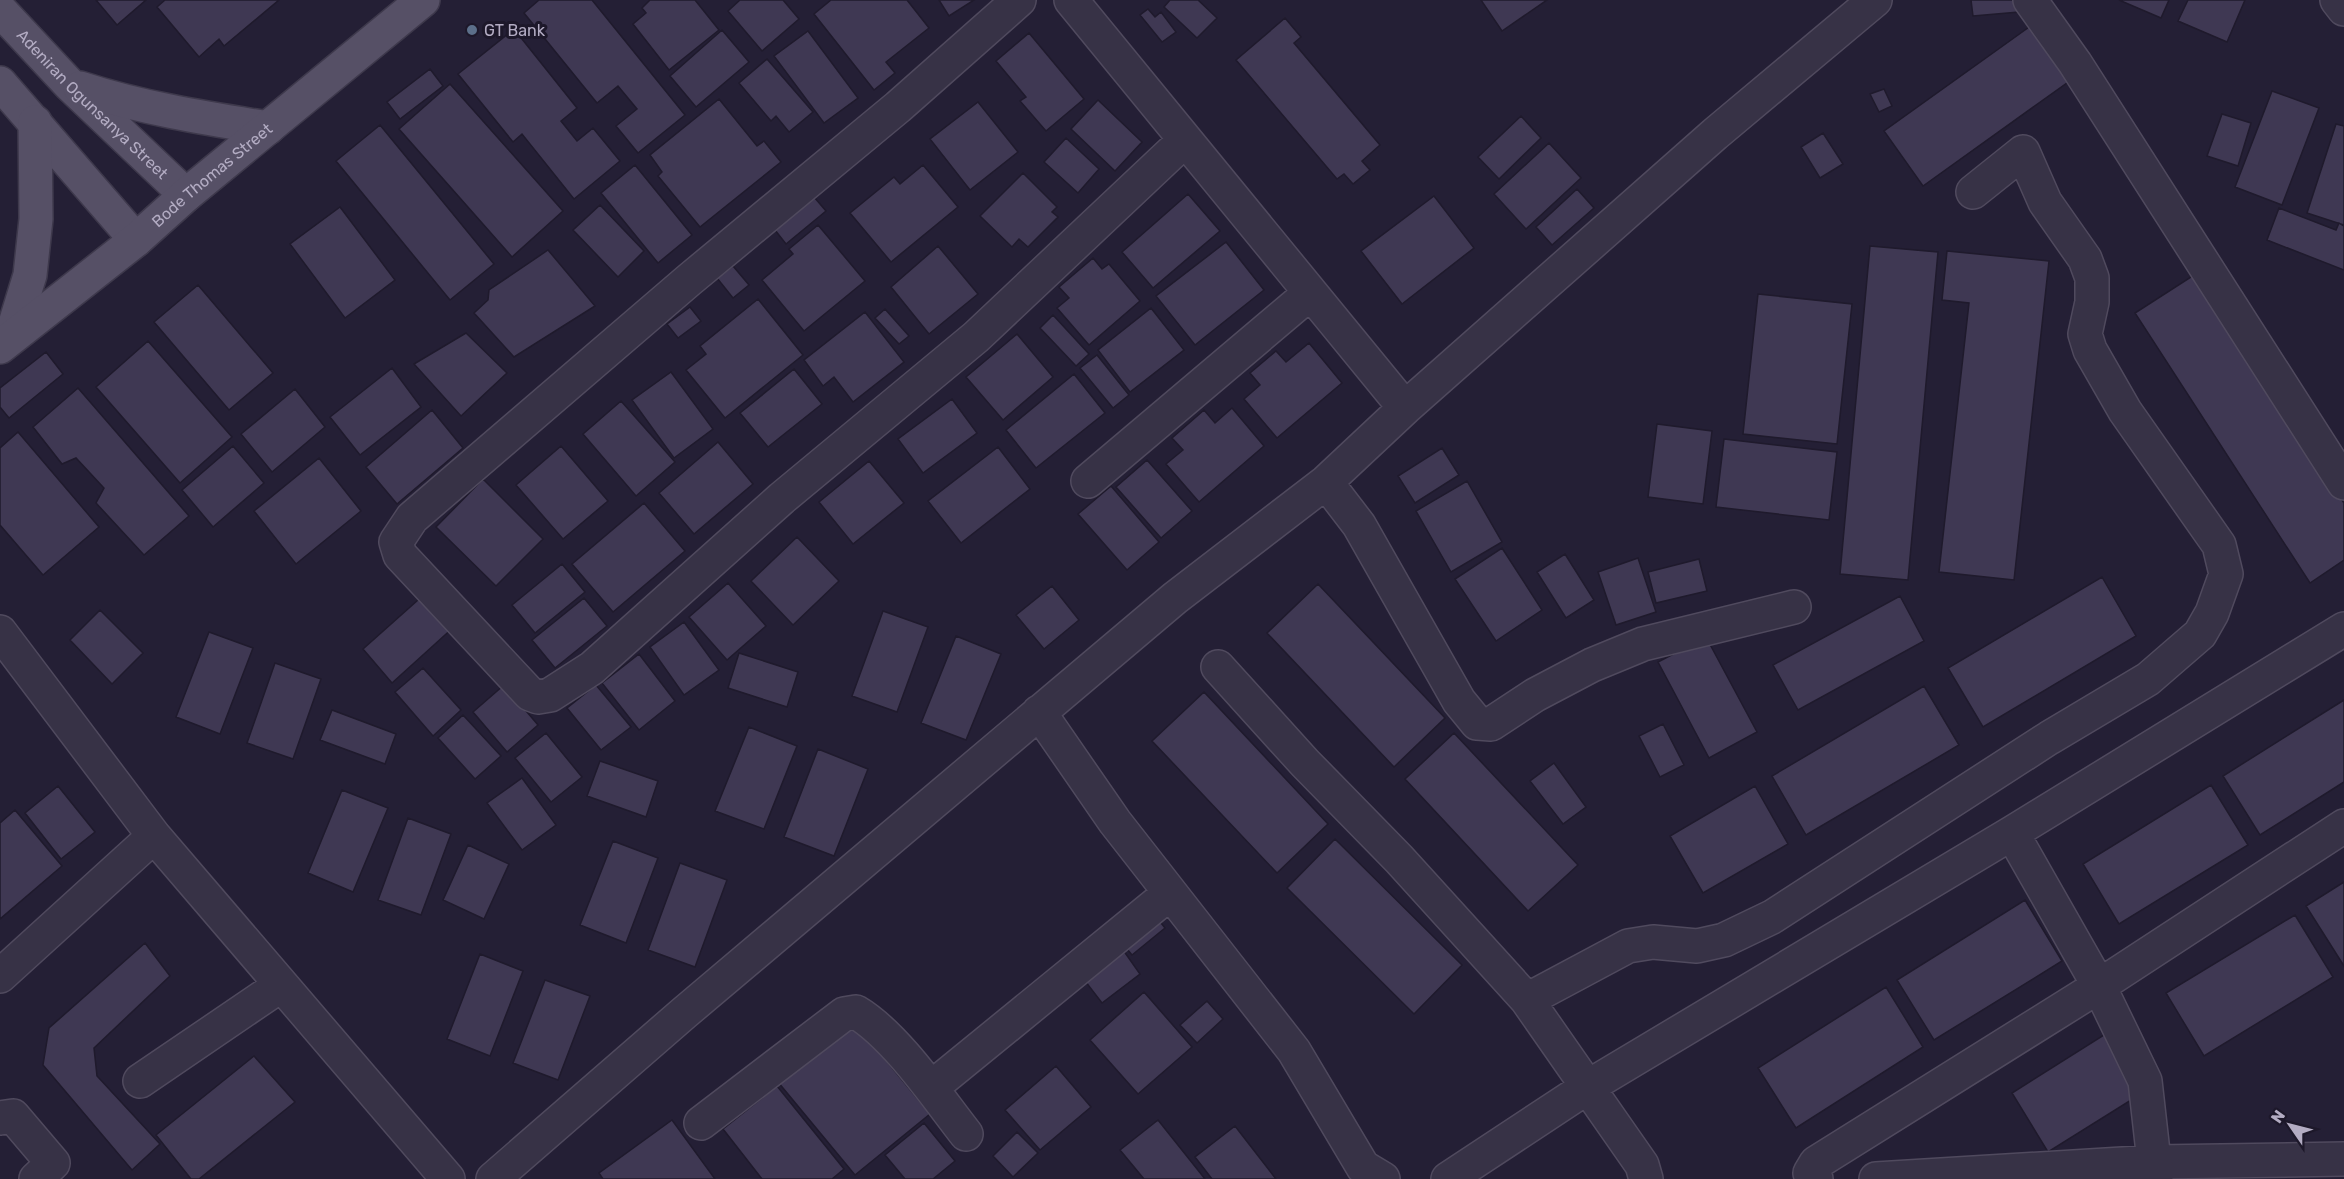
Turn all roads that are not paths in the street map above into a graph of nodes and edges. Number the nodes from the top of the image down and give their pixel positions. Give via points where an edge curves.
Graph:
1 (423, 0) edge
2 (1019, 0) edge
3 (1071, 0) edge
4 (1875, 0) edge
5 (2030, 0) edge
6 (2337, 0) edge
7 (2344, 9) edge
8 (0, 10) edge
9 (0, 83) edge
10 (70, 85) junction
11 (35, 122) junction
12 (268, 128) junction
13 (1185, 141) junction
14 (1973, 192) dead end
15 (186, 195) junction
16 (136, 240) junction
17 (1309, 294) junction
18 (6, 342) edge
19 (1405, 408) junction
20 (1088, 481) dead end
21 (1326, 482) junction
22 (2344, 483) edge
23 (1794, 607) dead end
24 (2344, 628) edge
25 (0, 632) edge
26 (1218, 667) dead end
27 (1039, 712) junction
28 (2344, 826) edge
29 (2012, 834) junction
30 (154, 836) junction
31 (1170, 893) junction
32 (0, 976) edge
33 (281, 985) junction
34 (2099, 986) junction
35 (1527, 1000) junction
36 (140, 1081) dead end
37 (1586, 1088) junction
38 (931, 1089) junction
39 (0, 1118) edge
40 (701, 1123) dead end
41 (966, 1134) dead end
42 (2344, 1158) edge
43 (2155, 1171) edge
44 (36, 1179) edge
45 (448, 1179) edge
46 (493, 1179) edge
47 (1383, 1179) edge
48 (1448, 1179) edge
49 (1646, 1179) edge
50 (1816, 1179) edge
51 (1876, 1179) edge

1 - 12 main road, Bode Thomas Street
2 - 13 street via 412,518 396,542 400,555 530,694 550,695 592,668 782,498 976,337
3 - 13 street
4 - 19 street via 1715,134
5 - 22 street via 2075,63
6 - 7 street
8 - 10 main road, Adeniran Ogunsanya Street
9 - 11 main road
10 - 12 main road via 121,102
10 - 15 main road, Adeniran Ogunsanya Street
11 - 16 main road
11 - 18 main road via 36,219 30,275
12 - 15 main road, Bode Thomas Street
13 - 17 street
14 - 35 street via 2022,152 2045,202 2085,259 2092,278 2085,334 2090,350 2125,411 2219,545 2226,574 2212,613 2200,634 2148,679 2049,738 1773,917 1724,940 1697,946 1653,942 1628,946
15 - 16 main road, Bode Thomas Street
16 - 18 main road, Bode Thomas Street
17 - 19 street
17 - 20 street
19 - 21 street
21 - 23 street via 1359,525 1459,701 1477,723 1491,724 1535,695 1643,644
21 - 27 street via 1175,598
24 - 29 street
25 - 30 street
26 - 35 street
27 - 31 street
27 - 46 street
28 - 34 street
29 - 34 street
29 - 37 street
30 - 32 street
30 - 33 street
31 - 38 street
31 - 47 street via 1294,1051 1363,1167
33 - 36 street
33 - 45 street
34 - 43 street via 2145,1081
34 - 50 street via 1816,1163 1810,1173
35 - 37 street
37 - 48 street
37 - 49 street via 1642,1166
38 - 40 street via 867,1019 855,1012 844,1014
38 - 41 street
39 - 44 street via 13,1116 53,1163
42 - 43 street
43 - 51 street

